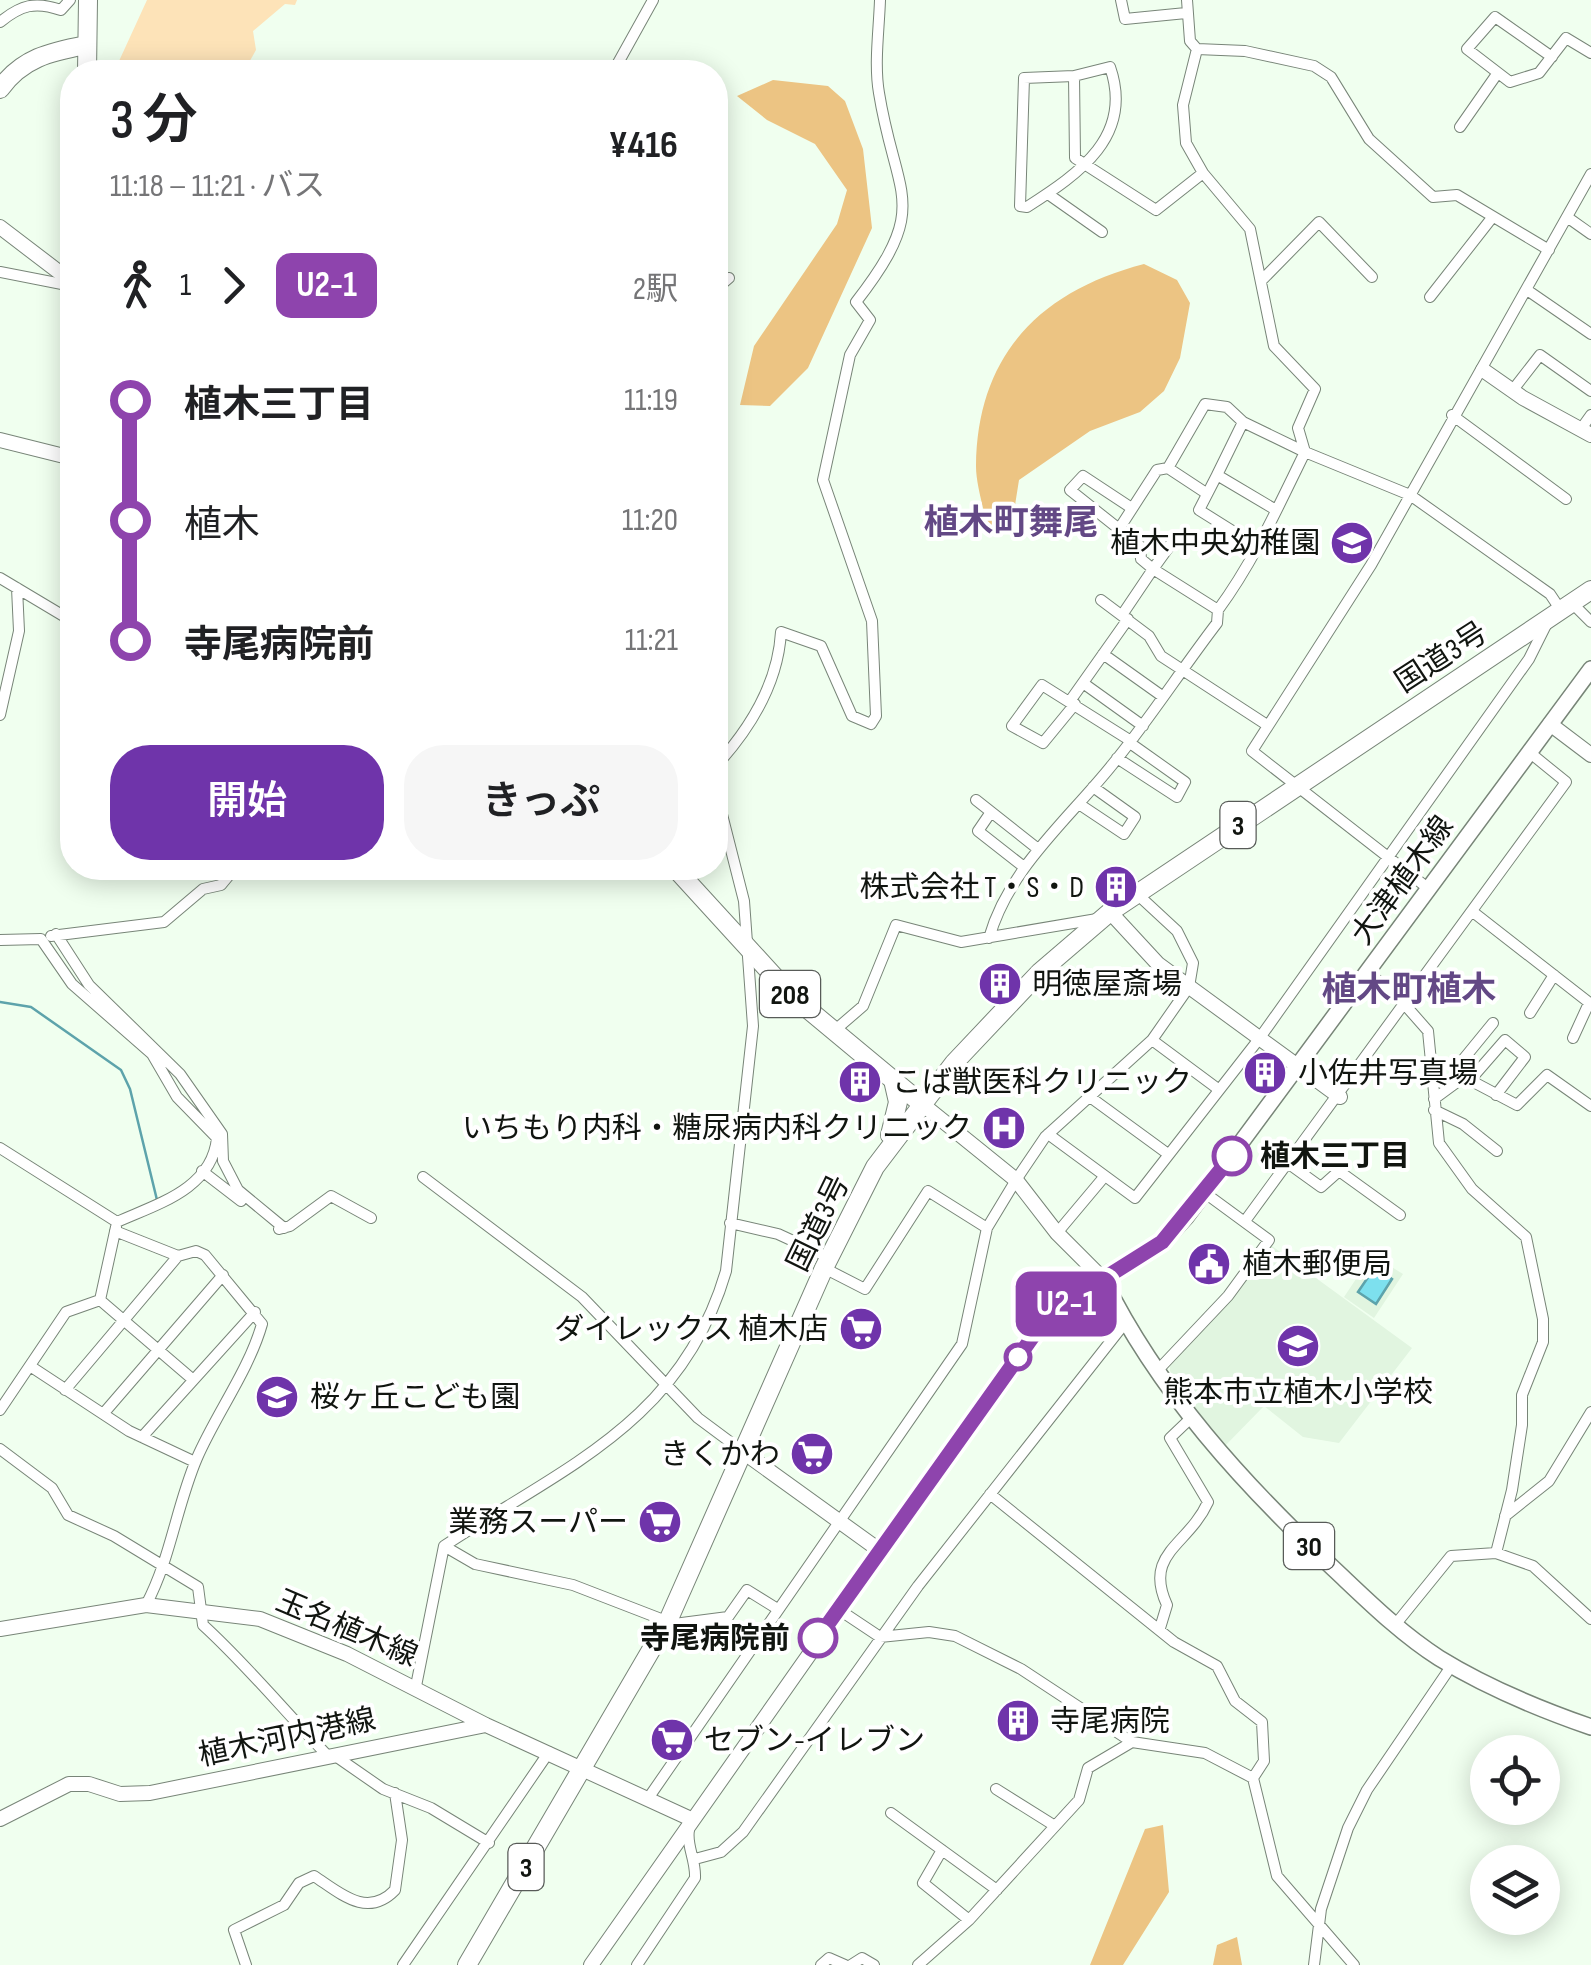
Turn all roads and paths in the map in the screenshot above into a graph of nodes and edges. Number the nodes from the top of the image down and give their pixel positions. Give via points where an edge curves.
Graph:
1 (653, 0) edge
2 (880, 0) edge
3 (1120, 0) edge
4 (1187, 0) edge
5 (81, 3) edge
6 (1186, 13) junction
7 (0, 22) edge
8 (86, 44) junction
9 (1197, 49) junction
10 (1591, 53) edge
11 (1552, 57) junction
12 (87, 60) edge
13 (620, 60) edge
14 (1497, 74) junction
15 (1074, 76) junction
16 (0, 89) edge
17 (1460, 127) dead end
18 (1086, 166) junction
19 (1203, 173) junction
20 (1591, 174) edge
21 (1048, 194) junction
22 (1567, 218) junction
23 (1492, 219) junction
24 (0, 227) edge
25 (1102, 232) dead end
26 (1591, 234) edge
27 (1548, 250) junction
28 (0, 272) edge
29 (60, 274) edge
30 (1372, 277) dead end
31 (1261, 281) junction
32 (60, 282) edge
33 (1527, 290) junction
34 (1430, 296) dead end
35 (1591, 334) edge
36 (1482, 370) junction
37 (1512, 391) junction
38 (1591, 391) edge
39 (1452, 414) junction
40 (1591, 415) edge
41 (1242, 422) junction
42 (1586, 432) edge
43 (0, 440) edge
44 (1305, 452) junction
45 (60, 455) edge
46 (1168, 468) junction
47 (1217, 475) junction
48 (1206, 493) junction
49 (1410, 495) junction
50 (1566, 499) dead end
51 (1130, 506) junction
52 (1276, 510) junction
53 (1119, 529) junction
54 (1176, 537) dead end
55 (1258, 547) junction
56 (1153, 569) junction
57 (0, 578) edge
58 (18, 588) junction
59 (1591, 590) edge
60 (1101, 600) dead end
61 (1218, 610) junction
62 (1560, 610) junction
63 (60, 614) edge
64 (1125, 617) junction
65 (1591, 622) edge
66 (1103, 654) junction
67 (1591, 669) edge
68 (1180, 671) junction
69 (1083, 683) junction
70 (1162, 696) junction
71 (1072, 702) junction
72 (0, 715) edge
73 (1550, 724) junction
74 (1267, 725) junction
75 (1143, 726) junction
76 (1130, 742) junction
77 (1529, 752) junction
78 (728, 753) edge
79 (1591, 755) edge
80 (1118, 758) junction
81 (1296, 785) junction
82 (1093, 787) junction
83 (976, 800) dead end
84 (1079, 804) junction
85 (991, 812) junction
86 (728, 838) edge
87 (1038, 849) junction
88 (1389, 856) junction
89 (1024, 867) junction
90 (225, 880) edge
91 (686, 880) edge
92 (1429, 889) junction
93 (1136, 894) junction
94 (1473, 912) junction
95 (1106, 915) junction
96 (56, 934) junction
97 (988, 938) junction
98 (40, 939) junction
99 (0, 940) edge
100 (749, 952) junction
101 (1367, 973) junction
102 (1554, 975) junction
103 (1189, 987) junction
104 (1590, 1003) edge
105 (1407, 1004) junction
106 (1530, 1013) dead end
107 (1493, 1023) dead end
108 (834, 1031) junction
109 (1573, 1038) dead end
110 (1260, 1039) junction
111 (1152, 1040) junction
112 (1297, 1068) junction
113 (1464, 1078) junction
114 (892, 1080) junction
115 (1218, 1089) junction
116 (1496, 1094) junction
117 (1090, 1097) junction
118 (1340, 1097) junction
119 (922, 1104) junction
120 (1434, 1105) junction
121 (1591, 1106) edge
122 (1048, 1134) junction
123 (0, 1148) edge
124 (1498, 1151) dead end
125 (1168, 1154) junction
126 (1289, 1164) junction
127 (875, 1167) junction
128 (202, 1171) junction
129 (423, 1177) dead end
130 (1104, 1177) junction
131 (1016, 1180) junction
132 (1205, 1192) junction
133 (1400, 1214) dead end
134 (370, 1218) dead end
135 (1246, 1222) junction
136 (730, 1223) junction
137 (116, 1227) junction
138 (284, 1228) junction
139 (987, 1228) junction
140 (1057, 1233) junction
141 (178, 1256) junction
142 (830, 1267) junction
143 (223, 1275) junction
144 (1103, 1279) junction
145 (100, 1300) junction
146 (255, 1312) junction
147 (121, 1320) junction
148 (1125, 1323) junction
149 (157, 1350) junction
150 (30, 1366) junction
151 (1159, 1369) junction
152 (191, 1378) junction
153 (667, 1387) junction
154 (65, 1390) junction
155 (0, 1410) edge
156 (1591, 1412) edge
157 (103, 1414) junction
158 (1192, 1416) junction
159 (142, 1437) junction
160 (0, 1449) edge
161 (746, 1454) junction
162 (196, 1462) junction
163 (990, 1494) junction
164 (1505, 1516) junction
165 (838, 1521) junction
166 (444, 1546) junction
167 (879, 1550) junction
168 (1496, 1553) junction
169 (167, 1566) junction
170 (146, 1605) junction
171 (776, 1608) junction
172 (198, 1609) junction
173 (838, 1610) junction
174 (1590, 1617) edge
175 (668, 1621) junction
176 (1394, 1625) junction
177 (1160, 1628) junction
178 (0, 1629) edge
179 (880, 1637) junction
180 (1452, 1665) junction
181 (416, 1686) junction
182 (486, 1725) junction
183 (1591, 1727) edge
184 (1132, 1742) junction
185 (550, 1752) junction
186 (331, 1755) junction
187 (586, 1768) junction
188 (1253, 1778) junction
189 (996, 1790) dead end
190 (395, 1794) junction
191 (647, 1800) junction
192 (891, 1812) dead end
193 (0, 1819) edge
194 (691, 1819) junction
195 (1055, 1826) junction
196 (489, 1844) junction
197 (942, 1850) junction
198 (695, 1859) junction
199 (997, 1890) junction
200 (968, 1920) junction
201 (1320, 1928) junction
202 (246, 1965) edge
203 (403, 1965) edge
204 (466, 1965) edge
205 (591, 1965) edge
206 (638, 1965) edge
207 (822, 1965) edge
208 (848, 1965) edge
209 (874, 1965) edge
210 (918, 1965) edge
211 (1314, 1965) edge
212 (1354, 1965) edge

1 - 13 street
2 - 78 street via 878,86 905,220 885,264 856,302 870,320 850,355 823,480 872,622 876,716 871,724 852,716 820,646 782,632 766,692
3 - 6 street via 1125,19
4 - 6 street
5 - 7 street via 60,10 28,5
5 - 8 highway
6 - 9 street
8 - 12 highway
8 - 16 highway via 37,56
9 - 19 street via 1181,126
9 - 23 street via 1314,66 1331,77 1368,139 1402,172 1432,197 1457,195
10 - 11 street via 1569,37
11 - 14 street via 1535,75 1510,82
11 - 14 street via 1491,18 1467,49
14 - 17 street
15 - 18 street via 1075,158
15 - 18 street via 1112,68 1114,126
15 - 21 street via 1024,78 1018,201 1027,207
18 - 19 street via 1156,210
18 - 21 street
19 - 31 street via 1250,228
20 - 22 street
21 - 25 street
22 - 26 street
22 - 27 street
23 - 27 street
23 - 34 street
24 - 29 street
27 - 33 street
28 - 32 street
30 - 31 street via 1319,222
31 - 44 street via 1274,346 1315,389 1298,428
33 - 35 street
33 - 36 street
36 - 37 street
36 - 39 street
37 - 38 street via 1540,355
37 - 42 street
39 - 49 street
39 - 50 street
40 - 42 street
41 - 44 street
41 - 46 street via 1227,408 1205,404
41 - 47 street
43 - 45 street
44 - 49 street
44 - 52 street
46 - 48 street
46 - 51 street via 1158,470
47 - 48 street
47 - 52 street
48 - 55 street via 1199,510
49 - 62 street via 1550,594
49 - 74 street
51 - 53 street
51 - 53 street via 1083,476 1070,490
52 - 55 street
53 - 56 street
54 - 56 street
55 - 61 street
56 - 61 street
56 - 64 street
57 - 58 street
58 - 63 street
58 - 72 street via 19,631
59 - 62 highway, 国道3号 / 3
60 - 64 street
61 - 68 street via 1216,623
62 - 65 street
62 - 81 highway, 国道3号 / 3
62 - 88 street
64 - 66 street
64 - 68 street
66 - 69 street
66 - 70 street
67 - 73 main road, 大津植木線
68 - 70 street
68 - 74 street
69 - 71 street
69 - 75 street
70 - 75 street
71 - 71 street via 1039,686 1012,726 1044,743
71 - 76 street
73 - 77 main road, 大津植木線
73 - 79 street
74 - 81 street via 1252,750
75 - 76 street
76 - 80 street
76 - 80 street via 1185,782 1177,798
77 - 92 main road, 大津植木線
77 - 94 street via 1566,782
80 - 82 street
81 - 88 street
81 - 93 highway, 国道3号 / 3
82 - 84 street
82 - 84 street via 1135,818 1124,834
83 - 85 street
84 - 87 street
85 - 87 street
85 - 89 street via 978,830
86 - 100 street
87 - 89 street
88 - 92 street
88 - 110 street
89 - 97 street via 998,904
90 - 96 street via 203,889 164,922
91 - 100 highway, 208
92 - 101 main road, 大津植木線
93 - 95 highway, 国道3号 / 3
93 - 103 street via 1177,931 1193,963
94 - 102 street
94 - 105 street
95 - 97 street
95 - 103 street
95 - 119 highway, 国道3号 / 3 via 1040,972
96 - 98 street
96 - 138 street via 89,985 180,1074 222,1134 222,1161 238,1190
97 - 108 street via 962,942 896,924 863,1006
98 - 99 street
98 - 128 street via 72,984 152,1054 177,1097 210,1128 216,1149
100 - 108 highway, 208
100 - 136 street via 753,1045
101 - 105 street
101 - 112 main road, 大津植木線
102 - 104 street
102 - 106 street
103 - 110 street
103 - 111 street
104 - 109 street
105 - 118 street
105 - 120 street via 1428,1031
107 - 113 street via 1456,1069
108 - 114 highway, 208
110 - 112 street
110 - 115 street
111 - 115 street
111 - 117 street
112 - 118 street
112 - 132 main road, 大津植木線
113 - 116 street
113 - 116 street via 1505,1040 1525,1058
113 - 120 street
114 - 119 highway, 208
114 - 127 highway via 897,1117
115 - 125 street
116 - 121 street via 1520,1104 1549,1076
117 - 122 street
117 - 125 street
118 - 126 street
119 - 127 highway, 国道3号 / 3
119 - 131 street
119 - 142 street
120 - 124 street
120 - 164 street via 1442,1148 1472,1189 1526,1237 1542,1319 1542,1342 1522,1395
122 - 130 street
122 - 131 street
123 - 137 street
125 - 130 street via 1134,1199
126 - 133 street via 1321,1188 1339,1171
126 - 135 street
127 - 142 highway, 国道3号 / 3
128 - 137 street via 187,1191
128 - 138 street
129 - 153 street via 582,1298
130 - 140 street
131 - 139 street
131 - 140 street
132 - 135 street
132 - 144 main road, 大津植木線 via 1162,1242
134 - 138 street via 331,1196
135 - 151 street via 1269,1240 1228,1296
136 - 142 street via 790,1238
136 - 153 street via 716,1304
137 - 141 street
137 - 145 street
139 - 142 street via 928,1191 864,1289
139 - 165 street via 962,1344
140 - 144 street
141 - 143 street via 196,1251
141 - 147 street
142 - 161 highway, 国道3号 / 3
143 - 146 street
143 - 149 street
144 - 148 main road, 30
144 - 167 street via 1036,1332
145 - 147 street
145 - 150 street via 66,1312
146 - 152 street
146 - 162 street via 262,1324 258,1336
147 - 149 street
147 - 154 street
148 - 151 main road, 30
148 - 163 street
149 - 152 street
149 - 157 street
150 - 154 street
150 - 155 street
151 - 158 main road, 30
152 - 159 street
153 - 161 street
153 - 166 street via 595,1453
154 - 157 street
156 - 164 street via 1548,1481
157 - 159 street
158 - 176 main road, 30 via 1252,1493
158 - 177 street via 1170,1438 1208,1502 1158,1569 1167,1605
159 - 162 street
160 - 169 street via 52,1488 68,1515
161 - 165 street
161 - 175 highway, 国道3号 / 3
162 - 169 street via 172,1528
163 - 177 street
163 - 179 street
164 - 168 street
165 - 167 street
165 - 171 street
166 - 175 street via 475,1564 573,1584
166 - 181 street
167 - 173 street
168 - 174 street via 1534,1566
168 - 176 street via 1451,1556
169 - 170 street
169 - 172 street via 198,1587
170 - 172 street, 玉名植木線
170 - 178 street, 玉名植木線
171 - 175 street via 747,1590 728,1617
171 - 191 street
172 - 181 street, 玉名植木線 via 298,1632
172 - 186 street via 202,1625
173 - 179 street
173 - 194 street
175 - 187 highway, 国道3号 / 3
176 - 180 main road, 30
177 - 188 street via 1217,1666 1235,1701 1262,1722 1264,1761
179 - 184 street via 956,1636 1021,1669
179 - 198 street via 743,1832 721,1852
180 - 183 main road, 30
180 - 201 street via 1360,1802 1336,1856
181 - 182 street, 玉名植木線
182 - 185 street
182 - 186 street, 植木河内港線
184 - 188 street via 1205,1753
184 - 195 street via 1088,1768 1079,1800
185 - 187 street
185 - 196 street
186 - 190 street
186 - 193 street, 植木河内港線 via 150,1793 69,1784
187 - 191 street
187 - 204 highway, 国道3号 / 3
188 - 201 street via 1278,1876
189 - 195 street
190 - 196 street
190 - 202 street via 402,1840 395,1890 372,1904 349,1901 314,1876 299,1883 284,1904 234,1930
191 - 194 street
192 - 197 street
194 - 198 street via 687,1841
194 - 205 street
195 - 199 street
196 - 203 street
197 - 199 street
197 - 200 street via 923,1883
198 - 206 street via 691,1888
199 - 200 street
200 - 210 street
201 - 211 street
201 - 212 street
207 - 208 street via 829,1958
208 - 209 street via 862,1958

